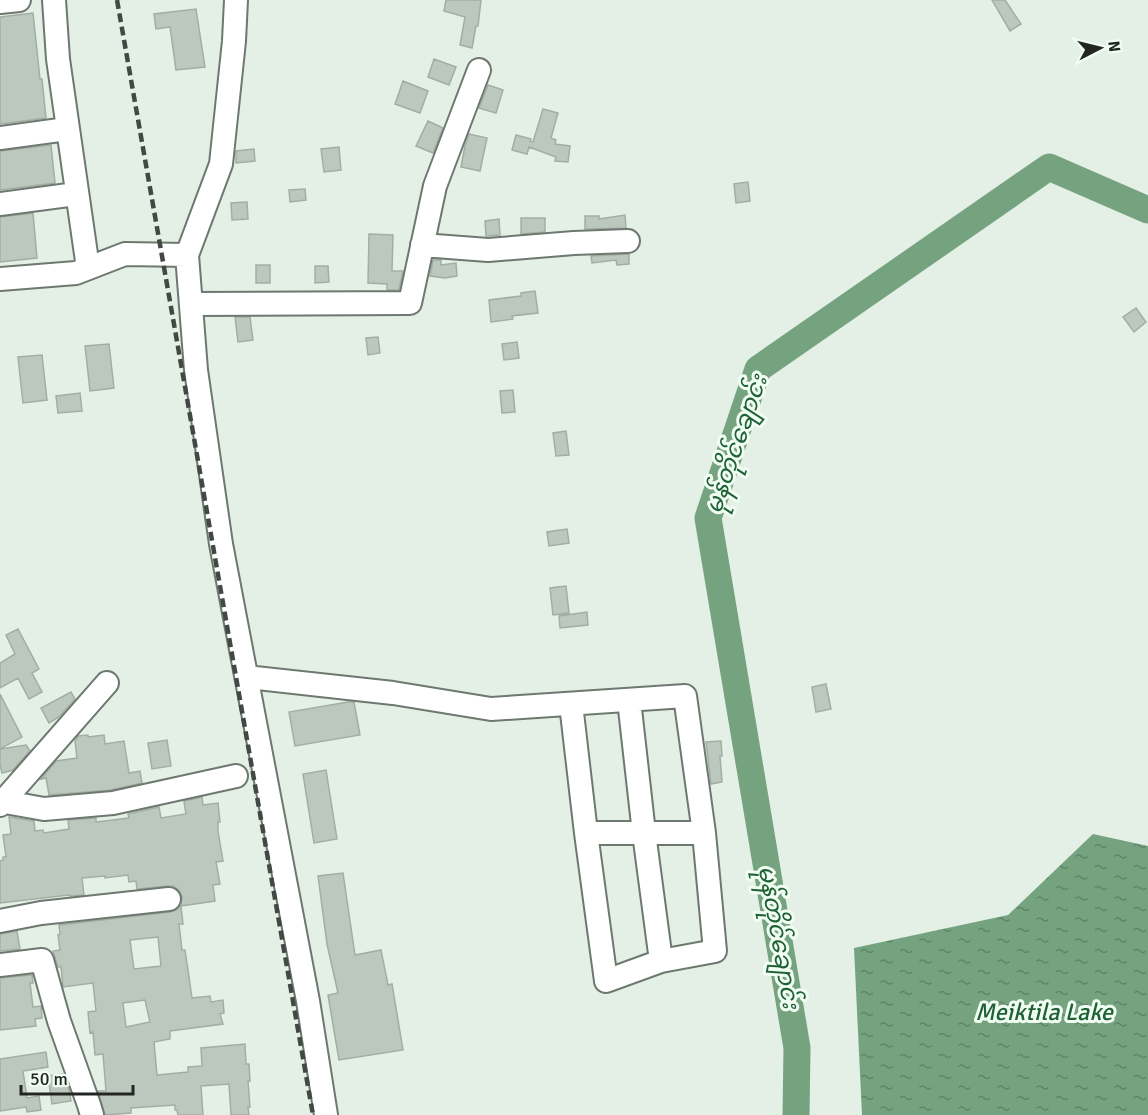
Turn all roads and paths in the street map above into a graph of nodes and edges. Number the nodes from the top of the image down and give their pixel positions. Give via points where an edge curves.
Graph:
1 (19, 0) edge
2 (54, 0) edge
3 (236, 0) edge
4 (0, 3) edge
5 (479, 70) dead end
6 (68, 129) junction
7 (0, 138) edge
8 (76, 194) junction
9 (0, 204) edge
10 (628, 242) dead end
11 (422, 245) junction
12 (187, 255) junction
13 (88, 268) junction
14 (0, 279) edge
15 (191, 304) junction
16 (247, 677) junction
17 (107, 683) dead end
18 (629, 700) junction
19 (572, 704) junction
20 (236, 776) dead end
21 (1, 803) edge
22 (586, 833) junction
23 (644, 833) junction
24 (704, 833) junction
25 (169, 899) dead end
26 (0, 921) edge
27 (661, 961) junction
28 (0, 965) edge
29 (92, 1115) edge
30 (326, 1115) edge

1 - 4 street
2 - 6 street
3 - 12 street via 221,164
5 - 11 street via 435,186
6 - 7 street
6 - 8 street
8 - 9 street
8 - 13 street
10 - 11 street via 488,250
11 - 15 street via 410,303
12 - 13 street via 125,254
12 - 15 street
13 - 14 street via 76,273
15 - 16 street via 196,370 220,533
16 - 19 street via 393,693 491,709
16 - 30 street
17 - 21 street
18 - 19 street
18 - 23 street
18 - 24 street via 685,696
19 - 22 street
20 - 21 street via 113,803 45,809
22 - 23 street
22 - 27 street via 606,981
23 - 24 street
23 - 27 street
24 - 27 street via 714,951
25 - 26 street
28 - 29 street via 42,960

